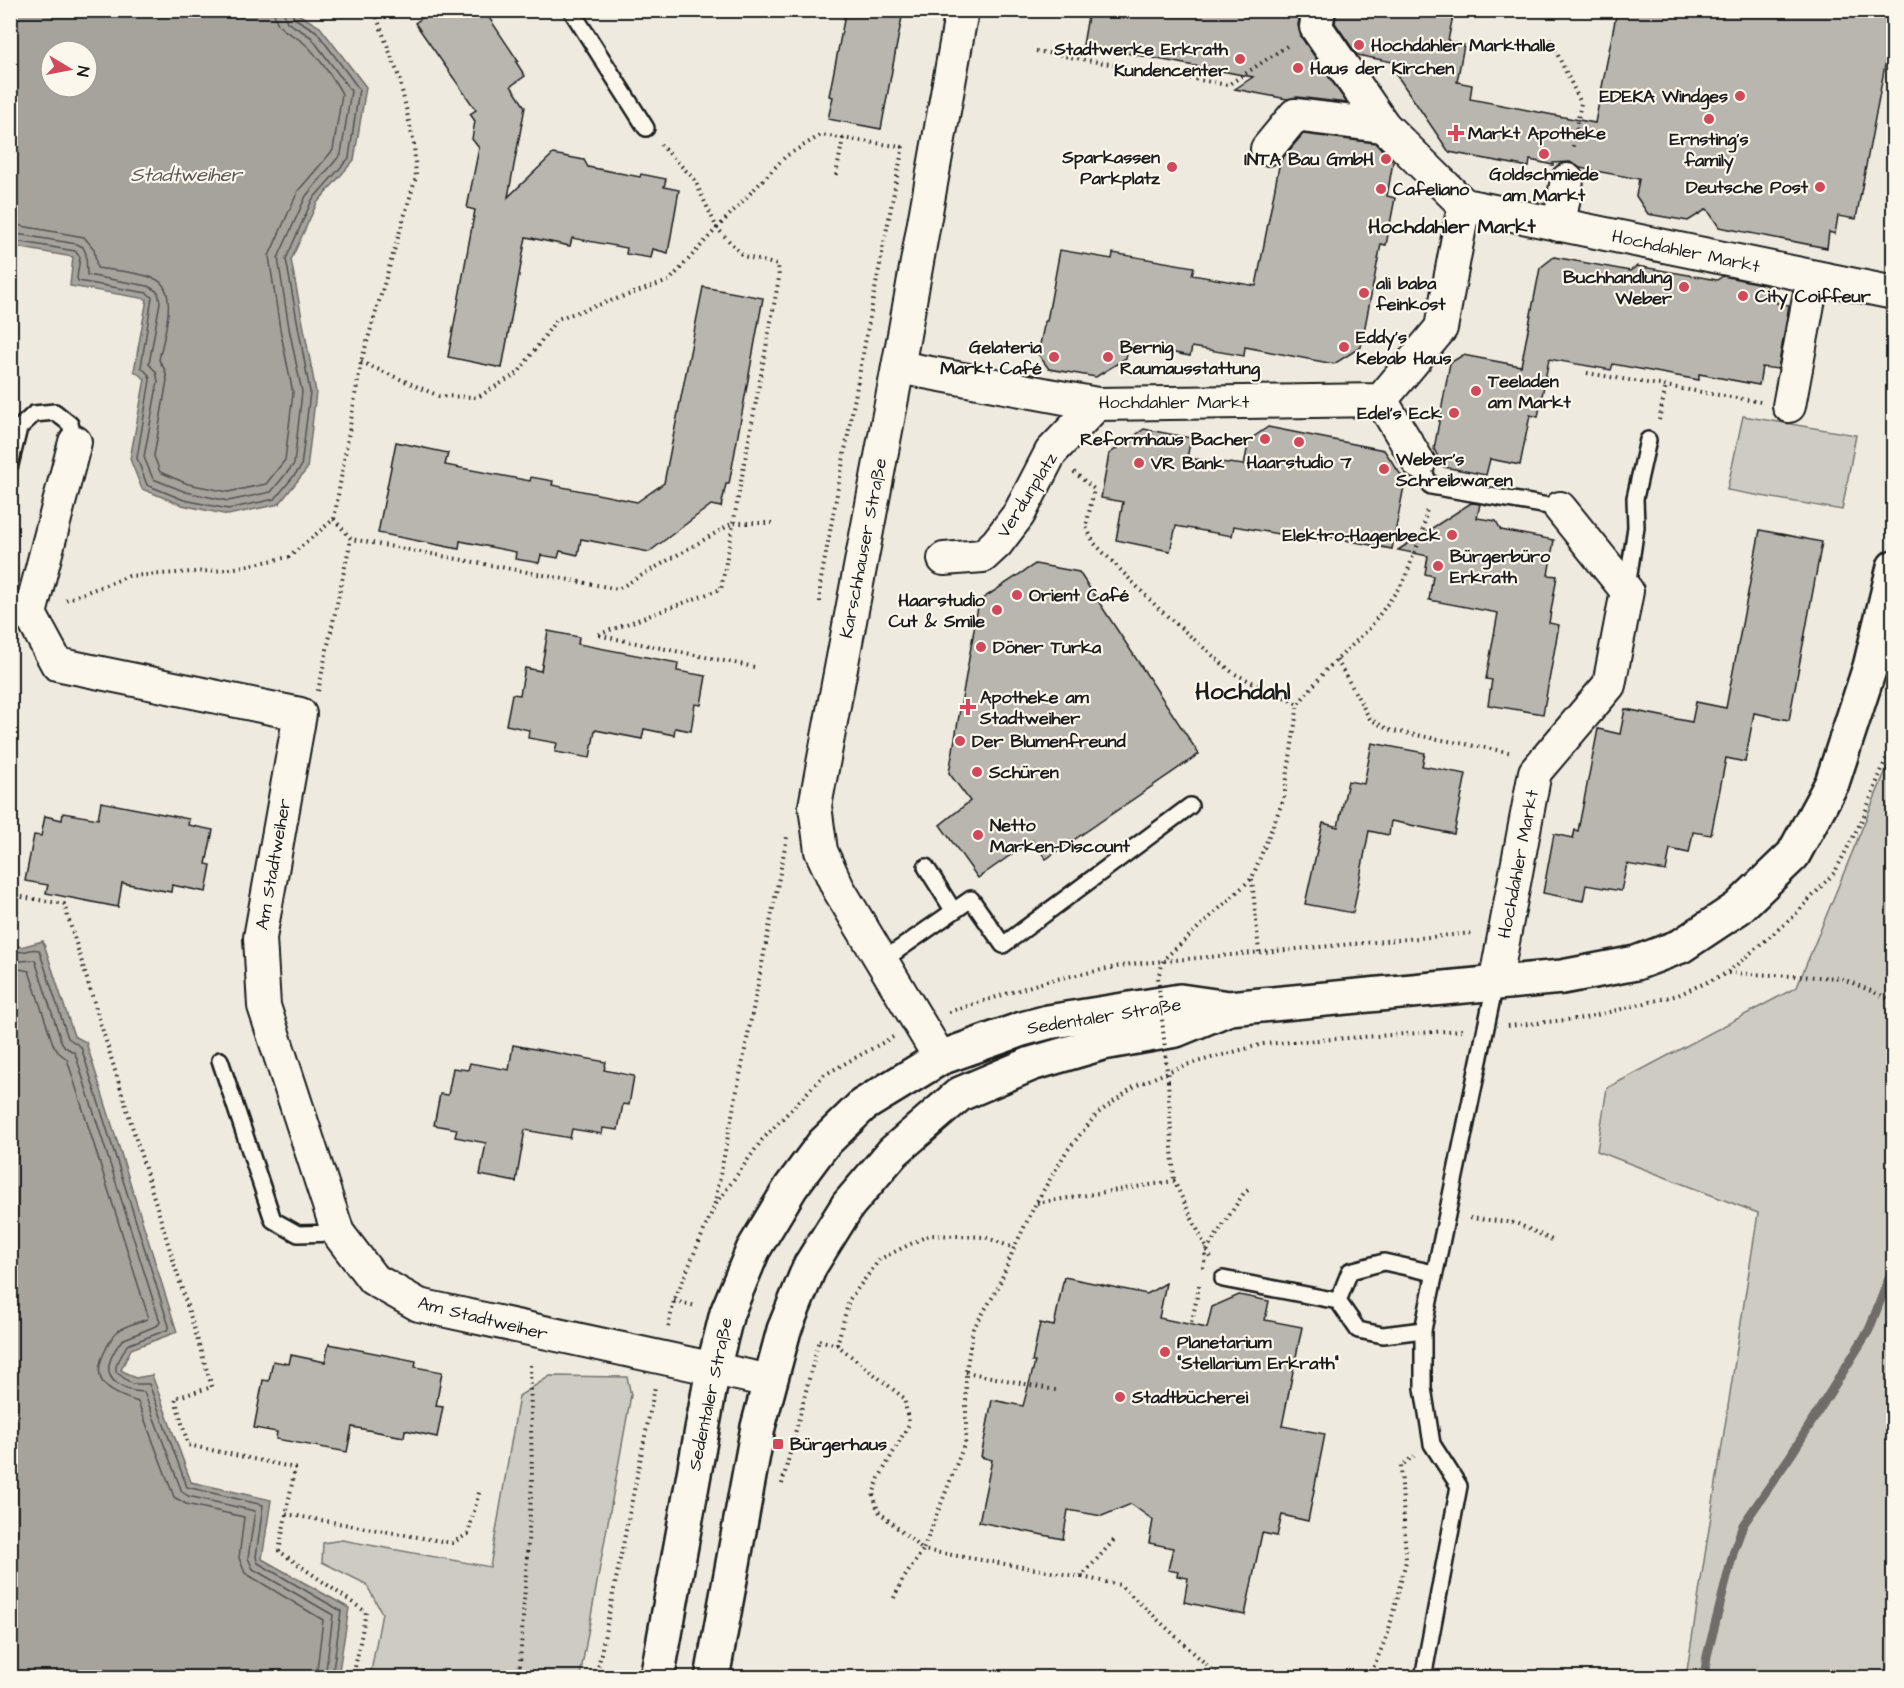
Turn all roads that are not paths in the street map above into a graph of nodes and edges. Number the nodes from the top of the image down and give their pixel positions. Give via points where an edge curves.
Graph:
1 (571, 10) edge
2 (962, 10) edge
3 (1318, 19) edge
4 (1384, 126) junction
5 (645, 128) road end
6 (1268, 149) dead end
7 (1568, 180) road end
8 (1464, 205) junction
9 (1559, 225) junction
10 (1813, 277) junction
11 (1893, 293) edge
12 (898, 367) junction
13 (1381, 400) junction
14 (1097, 404) junction
15 (1780, 405) road end
16 (1653, 435) road end
17 (75, 442) joint
18 (10, 465) edge
19 (1425, 475) joint
20 (1560, 508) joint
21 (944, 559) dead end
22 (1893, 567) edge
23 (1627, 591) junction
24 (1190, 806) dead end
25 (926, 867) dead end
26 (953, 910) junction
27 (882, 961) junction
28 (1495, 984) junction
29 (1229, 1008) junction
30 (940, 1058) junction
31 (220, 1060) dead end
32 (960, 1094) junction
33 (338, 1233) junction
34 (1434, 1274) junction
35 (1223, 1279) road end
36 (1338, 1301) junction
37 (1423, 1330) junction
38 (713, 1369) junction
39 (770, 1381) junction
40 (657, 1677) edge
41 (712, 1677) edge
42 (1423, 1677) edge

1 - 5 lane
2 - 12 street, Karschhauser Straße
3 - 4 street
4 - 6 street via 1295,115
4 - 8 street
7 - 9 street
8 - 9 street, Hochdahler Markt
8 - 13 street via 1441,328
9 - 10 street, Hochdahler Markt
10 - 11 street, Hochdahler Markt
10 - 15 street
12 - 14 street, Hochdahler Markt
12 - 27 street, Karschhauser Straße via 815,806 821,851 838,888
13 - 14 street, Hochdahler Markt
13 - 19 street
14 - 21 street, Verdunplatz via 1051,452 1019,514 997,543 983,556
16 - 23 lane via 1635,498 1636,527
17 - 18 lane via 70,424 55,412 34,414 18,428
17 - 33 street, Am Stadtweiher via 30,614 57,664 300,714 260,938 264,994
19 - 20 lane
20 - 23 street
22 - 28 street, Sedentaler Straße via 1870,667 1832,783 1792,855 1738,908 1681,946 1636,963 1563,977
23 - 28 street, Hochdahler Markt via 1609,685 1535,772
24 - 26 lane via 1003,945 970,899
25 - 26 lane
26 - 27 lane
27 - 30 street, Karschhauser Straße
28 - 29 street, Sedentaler Straße
28 - 34 lane
29 - 30 street, Sedentaler Straße via 1180,1001 1048,1022
29 - 32 street, Sedentaler Straße via 1176,1030 1103,1043 1031,1064
30 - 32 street
30 - 38 street, Sedentaler Straße via 863,1106 823,1144 753,1250 727,1313
31 - 33 lane via 273,1220 298,1234
32 - 39 street, Sedentaler Straße via 893,1152 848,1205 810,1266 784,1330
33 - 38 street, Am Stadtweiher via 373,1279 418,1305
34 - 36 lane via 1384,1262 1350,1271
34 - 37 lane
35 - 36 lane
36 - 37 lane via 1358,1330 1383,1335
37 - 42 lane via 1423,1388 1432,1444 1459,1486
38 - 39 street, Am Stadtweiher
38 - 40 street, Sedentaler Straße
39 - 41 street, Sedentaler Straße

